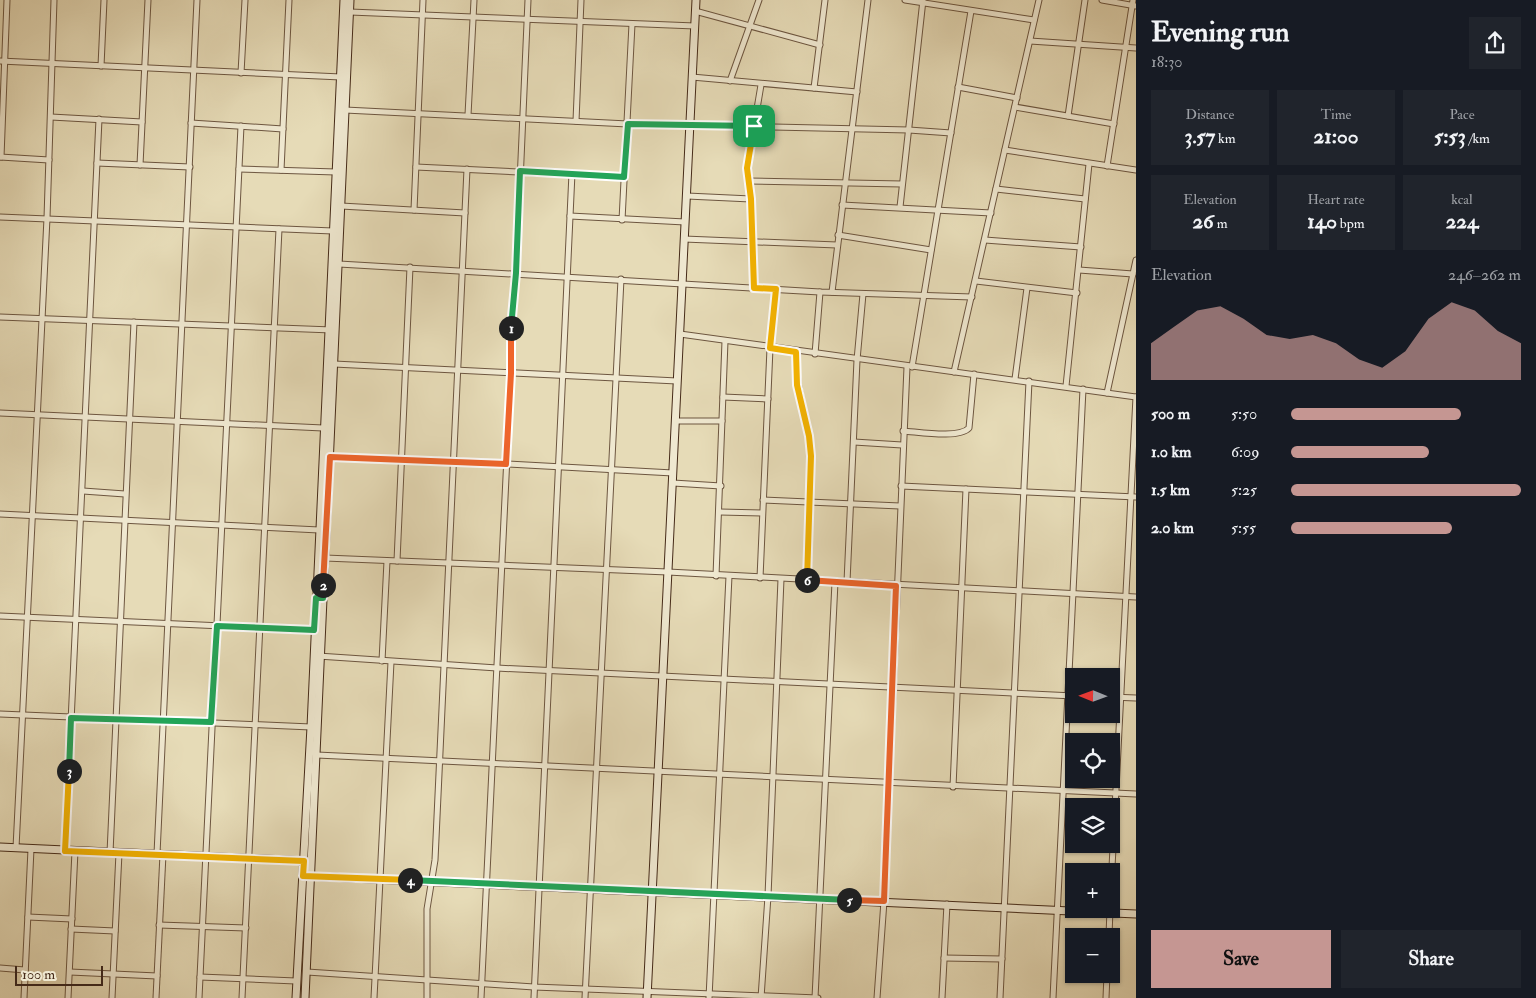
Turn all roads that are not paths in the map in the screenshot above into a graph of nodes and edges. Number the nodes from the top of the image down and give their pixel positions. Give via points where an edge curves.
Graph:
1 (7, 0) edge
2 (54, 0) edge
3 (104, 0) edge
4 (148, 0) edge
5 (197, 0) edge
6 (245, 0) edge
7 (289, 0) edge
8 (344, 0) edge
9 (350, 0) edge
10 (423, 0) edge
11 (474, 0) edge
12 (528, 0) edge
13 (581, 0) edge
14 (696, 0) edge
15 (759, 0) edge
16 (825, 0) edge
17 (868, 0) edge
18 (905, 0) edge
19 (1039, 0) edge
20 (1086, 0) edge
21 (1102, 0) edge
22 (923, 1) edge
23 (1134, 4) edge
24 (971, 11) junction
25 (350, 12) junction
26 (695, 12) junction
27 (422, 16) junction
28 (474, 18) junction
29 (527, 20) junction
30 (1034, 20) junction
31 (580, 22) junction
32 (632, 24) junction
33 (695, 26) junction
34 (750, 26) junction
35 (1030, 40) junction
36 (1079, 44) junction
37 (820, 45) junction
38 (1127, 47) junction
39 (1136, 48) edge
40 (2, 62) edge
41 (52, 64) junction
42 (101, 66) junction
43 (145, 68) junction
44 (194, 70) junction
45 (242, 73) junction
46 (286, 75) junction
47 (341, 77) junction
48 (692, 77) junction
49 (730, 81) junction
50 (762, 85) junction
51 (958, 87) junction
52 (814, 88) junction
53 (857, 92) junction
54 (1017, 98) junction
55 (1016, 107) junction
56 (345, 110) junction
57 (417, 112) junction
58 (1, 114) edge
59 (468, 115) junction
60 (1068, 116) junction
61 (51, 117) junction
62 (522, 119) junction
63 (99, 120) junction
64 (576, 121) junction
65 (142, 122) junction
66 (192, 123) junction
67 (628, 124) junction
68 (1114, 124) junction
69 (241, 126) junction
70 (690, 126) junction
71 (754, 126) junction
72 (283, 128) junction
73 (852, 129) junction
74 (909, 130) junction
75 (951, 133) junction
76 (1005, 150) junction
77 (1, 157) edge
78 (49, 160) junction
79 (97, 162) junction
80 (1089, 164) junction
81 (140, 165) junction
82 (1107, 166) junction
83 (190, 167) junction
84 (416, 167) junction
85 (239, 169) junction
86 (467, 169) junction
87 (281, 170) junction
88 (1136, 170) edge
89 (520, 171) junction
90 (336, 172) junction
91 (572, 173) junction
92 (624, 177) junction
93 (748, 181) junction
94 (845, 182) junction
95 (902, 184) junction
96 (996, 189) junction
97 (687, 196) junction
98 (751, 199) junction
99 (1085, 199) junction
100 (842, 205) junction
101 (341, 206) junction
102 (900, 207) junction
103 (938, 209) junction
104 (414, 210) junction
105 (991, 212) junction
106 (465, 213) junction
107 (570, 216) junction
108 (0, 217) edge
109 (47, 218) junction
110 (95, 220) junction
111 (622, 220) junction
112 (685, 222) junction
113 (187, 224) junction
114 (235, 226) junction
115 (279, 229) junction
116 (333, 231) junction
117 (838, 235) junction
118 (684, 239) junction
119 (985, 240) junction
120 (753, 241) junction
121 (837, 245) junction
122 (1081, 247) junction
123 (931, 250) junction
124 (339, 264) junction
125 (1136, 264) edge
126 (410, 267) junction
127 (462, 270) junction
128 (1079, 270) junction
129 (516, 273) junction
130 (1133, 274) junction
131 (568, 276) junction
132 (621, 279) junction
133 (976, 281) junction
134 (682, 283) junction
135 (754, 288) junction
136 (1027, 288) junction
137 (776, 289) junction
138 (820, 292) junction
139 (832, 292) junction
140 (1077, 293) junction
141 (863, 294) junction
142 (923, 296) junction
143 (972, 297) junction
144 (0, 317) edge
145 (42, 318) junction
146 (90, 320) junction
147 (134, 322) junction
148 (182, 325) junction
149 (230, 326) junction
150 (275, 329) junction
151 (332, 330) junction
152 (680, 334) junction
153 (725, 341) junction
154 (770, 348) junction
155 (796, 352) junction
156 (815, 354) junction
157 (857, 360) junction
158 (334, 364) junction
159 (909, 367) junction
160 (405, 368) junction
161 (458, 370) junction
162 (954, 372) junction
163 (511, 373) junction
164 (974, 374) junction
165 (564, 376) junction
166 (615, 378) junction
167 (1016, 380) junction
168 (1029, 381) junction
169 (677, 382) junction
170 (1066, 386) junction
171 (1083, 389) junction
172 (1107, 393) junction
173 (723, 397) junction
174 (1136, 397) edge
175 (768, 399) junction
176 (0, 414) edge
177 (37, 415) junction
178 (85, 418) junction
179 (129, 419) junction
180 (178, 421) junction
181 (675, 421) junction
182 (722, 421) junction
183 (226, 424) junction
184 (268, 426) junction
185 (324, 428) junction
186 (903, 432) junction
187 (854, 442) junction
188 (902, 445) junction
189 (330, 457) junction
190 (402, 459) junction
191 (454, 461) junction
192 (506, 464) junction
193 (560, 467) junction
194 (610, 470) junction
195 (673, 473) junction
196 (673, 483) junction
197 (721, 486) junction
198 (901, 486) junction
199 (966, 489) junction
200 (1024, 490) junction
201 (83, 491) junction
202 (1078, 493) junction
203 (125, 494) junction
204 (1133, 497) edge
205 (763, 500) junction
206 (809, 503) junction
207 (851, 504) junction
208 (900, 506) junction
209 (720, 512) junction
210 (762, 513) junction
211 (0, 514) edge
212 (33, 516) junction
213 (81, 519) junction
214 (124, 521) junction
215 (173, 523) junction
216 (221, 526) junction
217 (264, 528) junction
218 (319, 530) junction
219 (325, 558) junction
220 (387, 561) junction
221 (397, 561) junction
222 (449, 563) junction
223 (502, 565) junction
224 (554, 567) junction
225 (605, 570) junction
226 (668, 572) junction
227 (716, 576) junction
228 (729, 576) junction
229 (760, 578) junction
230 (782, 579) junction
231 (806, 580) junction
232 (835, 582) junction
233 (847, 582) junction
234 (896, 586) junction
235 (962, 589) junction
236 (1020, 591) junction
237 (1072, 594) junction
238 (1126, 597) junction
239 (319, 598) junction
240 (1136, 598) edge
241 (0, 616) edge
242 (27, 618) junction
243 (75, 620) junction
244 (120, 622) junction
245 (168, 624) junction
246 (217, 626) junction
247 (261, 628) junction
248 (314, 630) junction
249 (317, 656) junction
250 (382, 661) junction
251 (391, 662) junction
252 (444, 665) junction
253 (498, 668) junction
254 (1068, 668) edge
255 (549, 670) junction
256 (601, 672) junction
257 (664, 676) junction
258 (724, 679) junction
259 (777, 681) junction
260 (831, 684) junction
261 (892, 687) junction
262 (958, 690) junction
263 (1015, 694) junction
264 (1065, 696) edge
265 (1121, 698) junction
266 (1136, 698) edge
267 (0, 714) edge
268 (22, 716) junction
269 (71, 718) junction
270 (115, 719) junction
271 (163, 721) junction
272 (211, 722) junction
273 (1066, 723) edge
274 (257, 725) junction
275 (311, 727) junction
276 (317, 755) junction
277 (386, 757) junction
278 (438, 760) junction
279 (493, 764) junction
280 (544, 765) junction
281 (596, 769) junction
282 (659, 772) junction
283 (720, 775) junction
284 (772, 777) junction
285 (827, 780) junction
286 (889, 783) junction
287 (953, 787) junction
288 (1010, 789) junction
289 (1062, 792) junction
290 (1116, 793) junction
291 (1136, 794) edge
292 (0, 847) edge
293 (16, 848) junction
294 (31, 849) junction
295 (65, 851) junction
296 (75, 851) junction
297 (110, 853) junction
298 (119, 853) junction
299 (160, 854) junction
300 (207, 857) junction
301 (251, 859) junction
302 (308, 861) junction
303 (1112, 863) edge
304 (307, 876) junction
305 (381, 879) junction
306 (432, 881) junction
307 (487, 883) junction
308 (540, 885) junction
309 (592, 889) junction
310 (653, 892) junction
311 (715, 895) junction
312 (768, 896) junction
313 (821, 899) junction
314 (884, 901) junction
315 (947, 904) junction
316 (1005, 907) junction
317 (1058, 910) junction
318 (1065, 910) edge
319 (1120, 912) edge
320 (1136, 914) edge
321 (28, 917) junction
322 (72, 919) junction
323 (159, 925) junction
324 (202, 926) junction
325 (246, 928) junction
326 (71, 929) junction
327 (115, 931) junction
328 (944, 958) junction
329 (1002, 959) junction
330 (0, 968) edge
331 (25, 970) junction
332 (70, 972) junction
333 (307, 972) junction
334 (112, 974) junction
335 (157, 976) junction
336 (376, 976) junction
337 (200, 977) junction
338 (243, 979) junction
339 (428, 980) junction
340 (296, 981) junction
341 (1107, 983) edge
342 (482, 984) junction
343 (534, 987) junction
344 (585, 988) junction
345 (647, 990) junction
346 (709, 996) edge
347 (761, 997) edge
348 (24, 998) edge
349 (68, 998) edge
350 (112, 998) edge
351 (156, 998) edge
352 (199, 998) edge
353 (242, 998) edge
354 (296, 998) edge
355 (305, 998) edge
356 (374, 998) edge
357 (427, 998) edge
358 (482, 998) edge
359 (534, 998) edge
360 (585, 998) edge
361 (647, 998) edge
362 (815, 998) edge
363 (818, 998) edge
364 (877, 998) edge
365 (942, 998) edge
366 (1000, 998) edge
367 (1053, 998) edge
368 (1106, 998) edge

1 - 40 street
2 - 41 street
3 - 42 street
4 - 43 street
5 - 44 street
6 - 45 street
7 - 46 street
8 - 47 street
9 - 25 street
10 - 27 street
11 - 28 street
12 - 29 street
13 - 31 street
14 - 26 street
15 - 34 street
16 - 37 street
17 - 53 street
18 - 22 street
19 - 30 street
20 - 36 street
21 - 23 street
22 - 24 street
22 - 74 street
23 - 38 street
24 - 30 street
24 - 51 street
25 - 27 street
25 - 56 street
26 - 33 street
26 - 34 street
27 - 28 street
27 - 57 street
28 - 29 street
28 - 59 street
29 - 31 street
29 - 62 street
30 - 35 street
31 - 32 street
31 - 64 street
32 - 33 street
32 - 67 street
33 - 48 street
34 - 37 street
34 - 49 street
35 - 36 street
35 - 54 street
36 - 38 street
36 - 60 street
37 - 52 street
38 - 39 street
38 - 68 street
40 - 41 street
40 - 58 street
41 - 42 street
41 - 61 street
42 - 43 street
43 - 44 street
43 - 65 street
44 - 45 street
44 - 66 street
45 - 46 street
46 - 47 street
46 - 72 street
47 - 90 street
48 - 49 street
48 - 70 street
49 - 50 street
50 - 52 street
50 - 71 street
51 - 54 street
51 - 75 street
52 - 53 street
53 - 73 street
54 - 55 street
55 - 60 street
55 - 76 street
56 - 57 street
56 - 101 street
57 - 59 street
57 - 84 street
58 - 77 street
59 - 62 street
60 - 68 street
61 - 63 street
61 - 78 street
62 - 64 street
62 - 89 street
63 - 65 street
63 - 79 street
64 - 67 street
65 - 81 street
66 - 69 street
66 - 83 street
67 - 70 street
67 - 92 street
68 - 82 street
69 - 72 street
69 - 85 street
70 - 71 street
70 - 97 street
71 - 73 street
71 - 93 street via 747,159
72 - 87 street
73 - 74 street
73 - 94 street
74 - 75 street
74 - 95 street
75 - 103 street
76 - 80 street
76 - 96 street
77 - 78 street
78 - 109 street
79 - 81 street
79 - 110 street
80 - 82 street
80 - 99 street
81 - 83 street
82 - 88 street
83 - 113 street
84 - 86 street
84 - 104 street
85 - 87 street
85 - 114 street
86 - 89 street
86 - 106 street
87 - 90 street
89 - 91 street
89 - 129 street
90 - 116 street
91 - 92 street
91 - 107 street
92 - 111 street
93 - 94 street
93 - 98 street
94 - 95 street
94 - 100 street
95 - 102 street
96 - 99 street
96 - 105 street
97 - 98 street
97 - 112 street
98 - 120 street
99 - 122 street
100 - 102 street
100 - 117 street
101 - 104 street
101 - 124 street
102 - 103 street
103 - 105 street
103 - 123 street
104 - 106 street
105 - 119 street
106 - 127 street
107 - 111 street
107 - 131 street
108 - 109 street
109 - 110 street
109 - 145 street
110 - 113 street
110 - 146 street
111 - 112 street
112 - 118 street
113 - 114 street
113 - 148 street
114 - 115 street
114 - 149 street
115 - 116 street
115 - 150 street
116 - 151 street
117 - 121 street
117 - 123 street
118 - 120 street
118 - 134 street
119 - 122 street
119 - 133 street
120 - 121 street
120 - 135 street
121 - 139 street
122 - 128 street
123 - 142 street
124 - 126 street
124 - 151 street
125 - 130 street
126 - 127 street
126 - 160 street
127 - 129 street
127 - 161 street
128 - 130 street
128 - 140 street
129 - 131 street
129 - 163 street
130 - 172 street
131 - 132 street
131 - 165 street
132 - 134 street
132 - 166 street
133 - 136 street
133 - 143 street
134 - 135 street
134 - 152 street
135 - 137 street
136 - 140 street
136 - 167 street
137 - 138 street
137 - 154 street
138 - 139 street
138 - 156 street
139 - 141 street
140 - 170 street
141 - 142 street
141 - 157 street
142 - 143 street
142 - 159 street
143 - 162 street
144 - 145 street
145 - 146 street
145 - 177 street
146 - 147 street
146 - 178 street
147 - 148 street
147 - 179 street
148 - 149 street
148 - 180 street
149 - 150 street
149 - 183 street
150 - 151 street
150 - 184 street
151 - 158 street
151 - 185 street
152 - 153 street
152 - 169 street
153 - 154 street
153 - 173 street
154 - 155 street
154 - 175 street
155 - 156 street
155 - 206 street via 797,385 810,446
156 - 157 street
157 - 159 street
157 - 187 street
158 - 160 street
158 - 189 street
159 - 162 street
159 - 186 street
160 - 161 street
160 - 190 street
161 - 163 street
161 - 191 street
162 - 164 street
163 - 165 street
163 - 192 street
164 - 167 street
164 - 186 street via 967,430 958,434
165 - 166 street
165 - 193 street
166 - 169 street
166 - 194 street
167 - 168 street
168 - 170 street
168 - 200 street
169 - 181 street
170 - 171 street
171 - 172 street
171 - 202 street
172 - 174 street
173 - 175 street
173 - 182 street
174 - 204 street
175 - 205 street
176 - 177 street
177 - 178 street
177 - 212 street
178 - 179 street
178 - 201 street
179 - 180 street
179 - 203 street
180 - 183 street
180 - 215 street
181 - 182 street
181 - 195 street
182 - 197 street
183 - 184 street
183 - 216 street
184 - 185 street
184 - 217 street
185 - 218 street
186 - 188 street
187 - 188 street
187 - 207 street
188 - 198 street
189 - 190 street
189 - 219 street
190 - 191 street
190 - 221 street
191 - 192 street
191 - 222 street
192 - 193 street
192 - 223 street
193 - 194 street
193 - 224 street
194 - 195 street
194 - 225 street
195 - 196 street
196 - 197 street
196 - 226 street
197 - 209 street
198 - 199 street
198 - 208 street
199 - 200 street
199 - 235 street
200 - 202 street
200 - 236 street
201 - 203 street
201 - 213 street
202 - 204 street
202 - 237 street
203 - 214 street
204 - 238 street
205 - 206 street
205 - 210 street
206 - 207 street
206 - 231 street
207 - 208 street
207 - 233 street
208 - 234 street
209 - 210 street
209 - 227 street
210 - 229 street
211 - 212 street
212 - 213 street
212 - 242 street
213 - 214 street
213 - 243 street
214 - 215 street
214 - 244 street
215 - 216 street
215 - 245 street
216 - 217 street
216 - 246 street
217 - 218 street
217 - 247 street
218 - 239 street
219 - 220 street
219 - 239 street
220 - 221 street
220 - 250 street
221 - 222 street
222 - 223 street
222 - 252 street
223 - 224 street
223 - 253 street
224 - 225 street
224 - 255 street
225 - 226 street
225 - 256 street
226 - 227 street
226 - 257 street
227 - 228 street
228 - 229 street
228 - 258 street
229 - 230 street
230 - 231 street
230 - 259 street
231 - 232 street
232 - 233 street
232 - 260 street
233 - 234 street
234 - 235 street
234 - 261 street
235 - 236 street
235 - 262 street
236 - 237 street
236 - 263 street
237 - 238 street
237 - 254 street
238 - 240 street
238 - 265 street
239 - 248 street
239 - 249 street
241 - 242 street
242 - 243 street
242 - 268 street
243 - 244 street
243 - 269 street
244 - 245 street
244 - 270 street
245 - 246 street
245 - 271 street
246 - 247 street
246 - 272 street
247 - 248 street
247 - 274 street
248 - 249 street
249 - 250 street
249 - 275 street
249 - 276 street
250 - 251 street
251 - 252 street
251 - 277 street
252 - 253 street
252 - 278 street
253 - 255 street
253 - 279 street
255 - 256 street
255 - 280 street
256 - 257 street
256 - 281 street
257 - 258 street
257 - 282 street
258 - 259 street
258 - 283 street
259 - 260 street
259 - 284 street
260 - 261 street
260 - 285 street
261 - 262 street
261 - 286 street
262 - 263 street
262 - 287 street
263 - 264 street
263 - 288 street
265 - 266 street
265 - 290 street
267 - 268 street
268 - 269 street
268 - 293 street
269 - 270 street
269 - 295 street
270 - 271 street
270 - 297 street
271 - 272 street
271 - 299 street
272 - 274 street
272 - 300 street
273 - 289 street
274 - 275 street
274 - 301 street
275 - 302 street
276 - 277 street
276 - 302 street
277 - 278 street
277 - 305 street
278 - 279 street
278 - 306 street
279 - 280 street
279 - 307 street
280 - 281 street
280 - 308 street
281 - 282 street
281 - 309 street
282 - 283 street
282 - 310 street
283 - 284 street
283 - 311 street
284 - 285 street
284 - 312 street
285 - 286 street
285 - 313 street
286 - 287 street
286 - 314 street
287 - 288 street
288 - 289 street
288 - 316 street
289 - 290 street
289 - 317 street
290 - 291 street
290 - 303 street
292 - 293 street
293 - 294 street
294 - 295 street
294 - 321 street
295 - 296 street
296 - 297 street
296 - 322 street
297 - 298 street
298 - 299 street
298 - 327 street
299 - 300 street
299 - 323 street
300 - 301 street
300 - 324 street
301 - 302 street
301 - 325 street
302 - 304 street
304 - 305 street
304 - 333 street
304 - 340 street
305 - 306 street
305 - 336 street
306 - 307 street
306 - 339 street via 427,922
307 - 308 street
307 - 342 street
308 - 309 street
308 - 343 street
309 - 310 street
309 - 344 street
310 - 311 street
310 - 345 street
311 - 312 street
311 - 346 street
312 - 313 street
312 - 347 street
313 - 314 street
313 - 362 street
314 - 315 street
314 - 364 street
315 - 316 street
315 - 328 street
316 - 317 street
316 - 329 street
317 - 318 street
317 - 367 street
319 - 320 street
321 - 322 street
321 - 331 street
322 - 326 street
323 - 324 street
323 - 335 street
324 - 325 street
324 - 337 street
325 - 338 street
326 - 327 street
326 - 332 street
327 - 334 street
328 - 329 street
328 - 365 street
329 - 366 street
330 - 331 street
331 - 348 street
332 - 334 street
332 - 349 street
333 - 336 street
333 - 355 street
334 - 335 street
334 - 350 street
335 - 351 street
336 - 339 street
336 - 356 street
337 - 338 street
337 - 352 street
338 - 340 street
338 - 353 street
339 - 342 street
339 - 357 street
340 - 354 street
341 - 368 street
342 - 343 street
342 - 358 street
343 - 344 street
343 - 359 street
344 - 345 street
344 - 360 street
345 - 346 street
345 - 361 street
346 - 347 street
347 - 362 street
362 - 363 street

